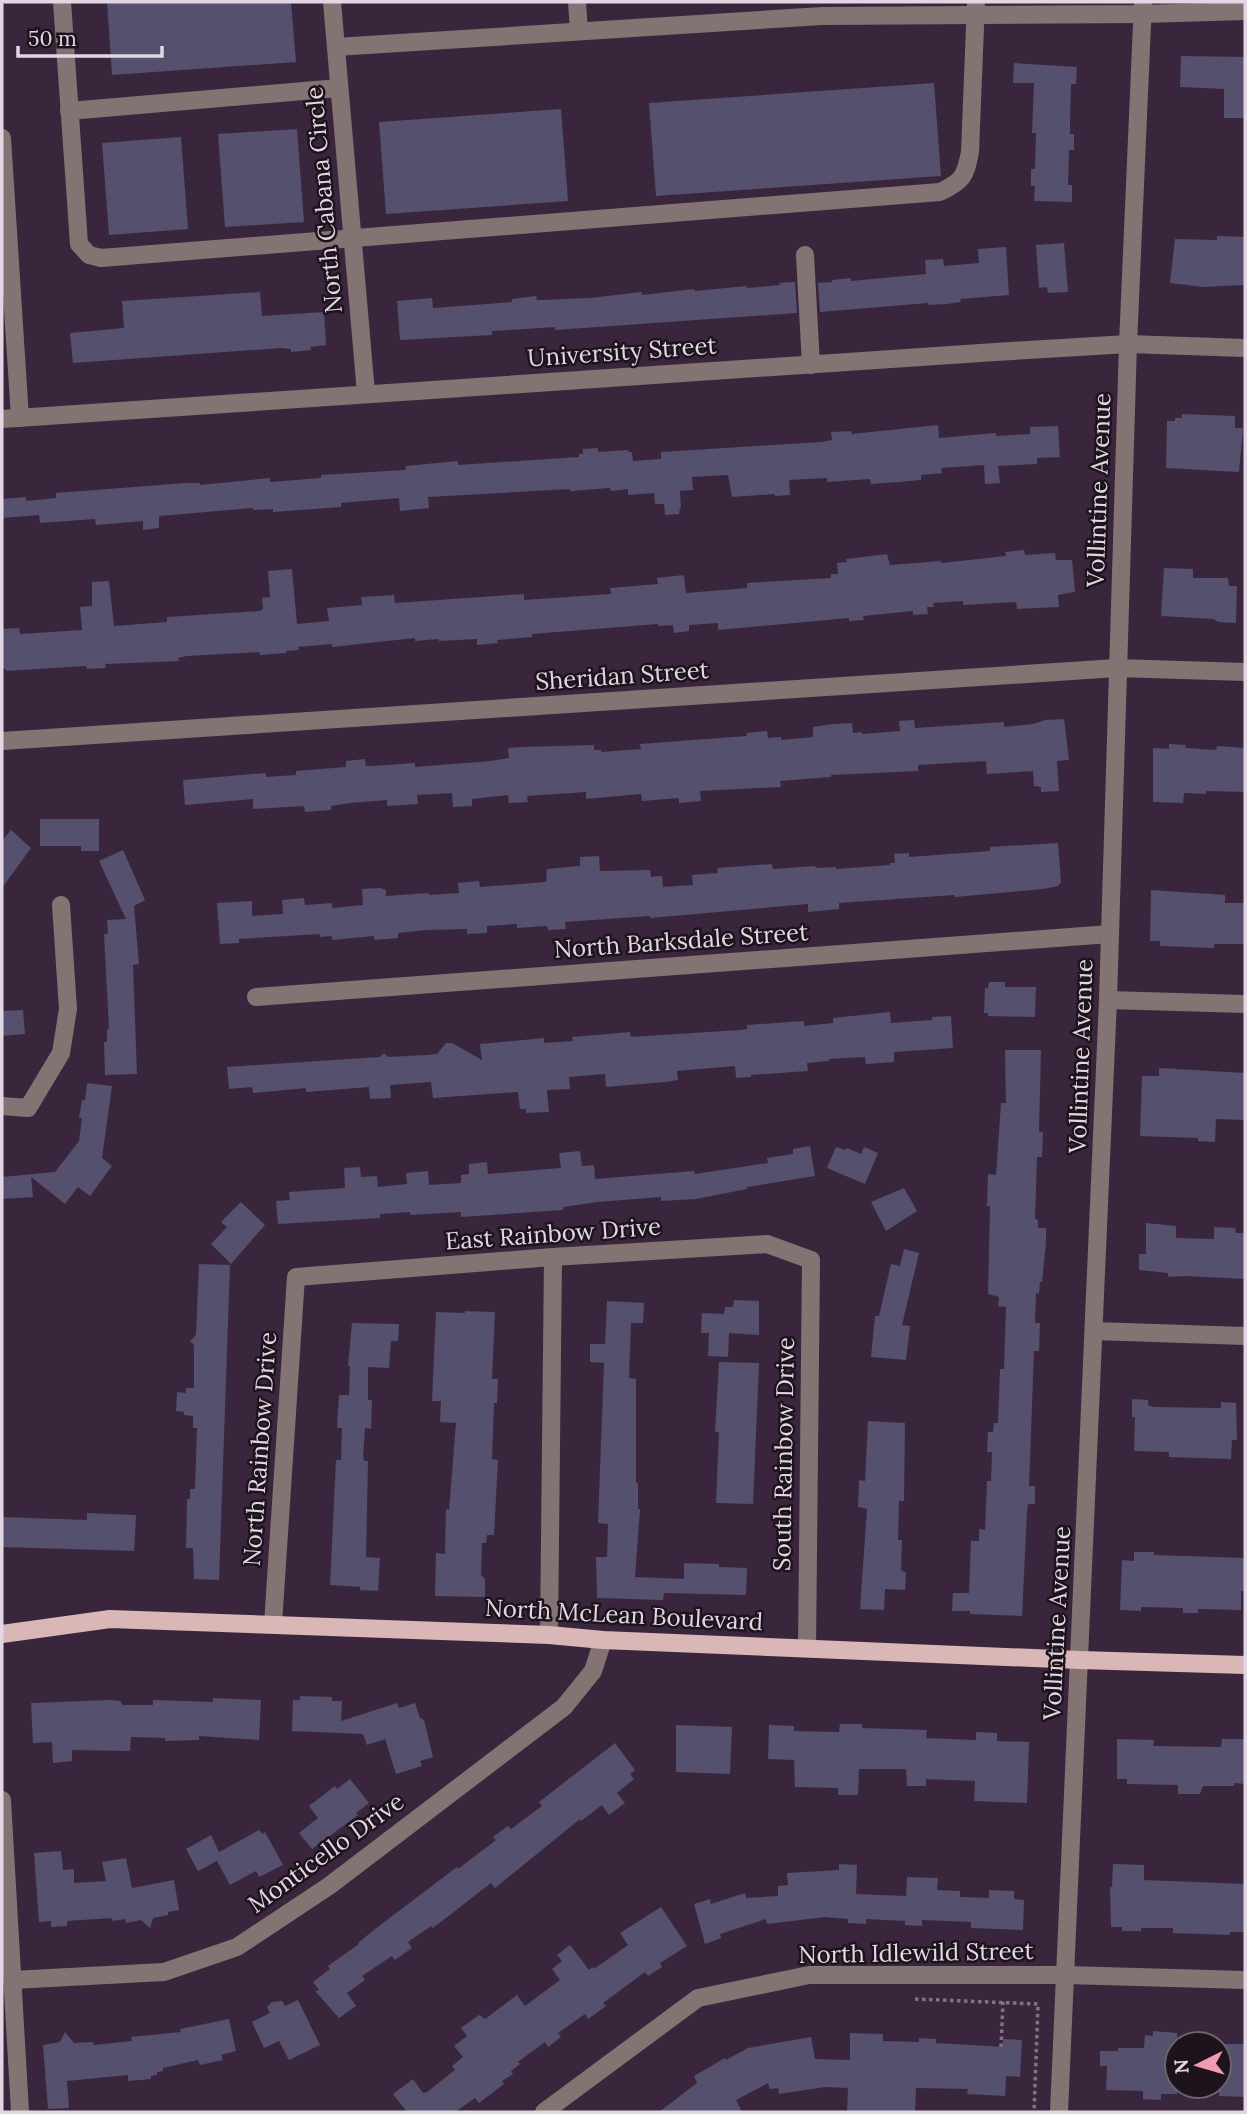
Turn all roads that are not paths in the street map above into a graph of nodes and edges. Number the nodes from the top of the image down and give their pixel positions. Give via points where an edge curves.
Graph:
1 (62, 2) edge
2 (332, 2) edge
3 (577, 2) edge
4 (976, 8) edge
5 (1143, 8) edge
6 (823, 9) edge
7 (1245, 11) edge
8 (579, 31) junction
9 (336, 47) junction
10 (340, 88) junction
11 (69, 111) junction
12 (2, 138) edge
13 (353, 240) junction
14 (805, 255) dead end
15 (1128, 344) junction
16 (1245, 348) edge
17 (811, 365) junction
18 (366, 393) junction
19 (11, 419) edge
20 (1117, 668) junction
21 (1245, 672) edge
22 (2, 741) edge
23 (61, 905) dead end
24 (1110, 934) junction
25 (257, 997) dead end
26 (1108, 1000) junction
27 (1245, 1004) edge
28 (2, 1107) edge
29 (553, 1257) junction
30 (811, 1259) joint
31 (296, 1278) joint
32 (1094, 1331) junction
33 (1245, 1336) edge
34 (273, 1624) junction
35 (2, 1634) edge
36 (549, 1635) junction
37 (603, 1640) junction
38 (807, 1648) junction
39 (1080, 1660) junction
40 (1245, 1665) edge
41 (2, 1800) edge
42 (1066, 1975) junction
43 (12, 1980) junction
44 (1245, 1980) edge
45 (20, 2112) edge
46 (544, 2112) edge
47 (1059, 2112) edge

1 - 11 street
2 - 9 street, North Cabana Circle
3 - 8 street
4 - 5 street
4 - 6 street
4 - 13 street via 966,173 940,192
5 - 7 street
5 - 15 street, Vollintine Avenue
6 - 8 street
8 - 9 street
9 - 10 street, North Cabana Circle
10 - 11 street
10 - 13 street, North Cabana Circle
11 - 13 street via 79,244 89,255 101,258
12 - 19 street
13 - 18 street, North Cabana Circle
14 - 17 street
15 - 16 street, University Street
15 - 17 street, University Street
15 - 20 street, Vollintine Avenue
17 - 18 street, University Street
18 - 19 street, University Street
20 - 21 street, Sheridan Street
20 - 22 street, Sheridan Street
20 - 24 street, Vollintine Avenue
23 - 28 street via 68,1009 61,1053 28,1108
24 - 25 street, North Barksdale Street
24 - 26 street, Vollintine Avenue
26 - 27 street
26 - 32 street, Vollintine Avenue
29 - 30 street, East Rainbow Drive via 766,1244
29 - 31 street, East Rainbow Drive
29 - 36 street
30 - 38 street, South Rainbow Drive
31 - 34 street, North Rainbow Drive
32 - 33 street
32 - 39 street, Vollintine Avenue
34 - 35 main road, North McLean Boulevard via 110,1619
34 - 36 main road, North McLean Boulevard
36 - 37 main road, North McLean Boulevard
37 - 38 main road, North McLean Boulevard
37 - 43 street, Monticello Drive via 593,1671 564,1707 329,1886 237,1947 164,1972
38 - 39 main road, North McLean Boulevard
39 - 40 main road, North McLean Boulevard
39 - 42 street, Vollintine Avenue
41 - 43 street
42 - 44 street, North Idlewild Street
42 - 46 street, North Idlewild Street via 808,1975 698,1998
42 - 47 street, Vollintine Avenue
43 - 45 street

